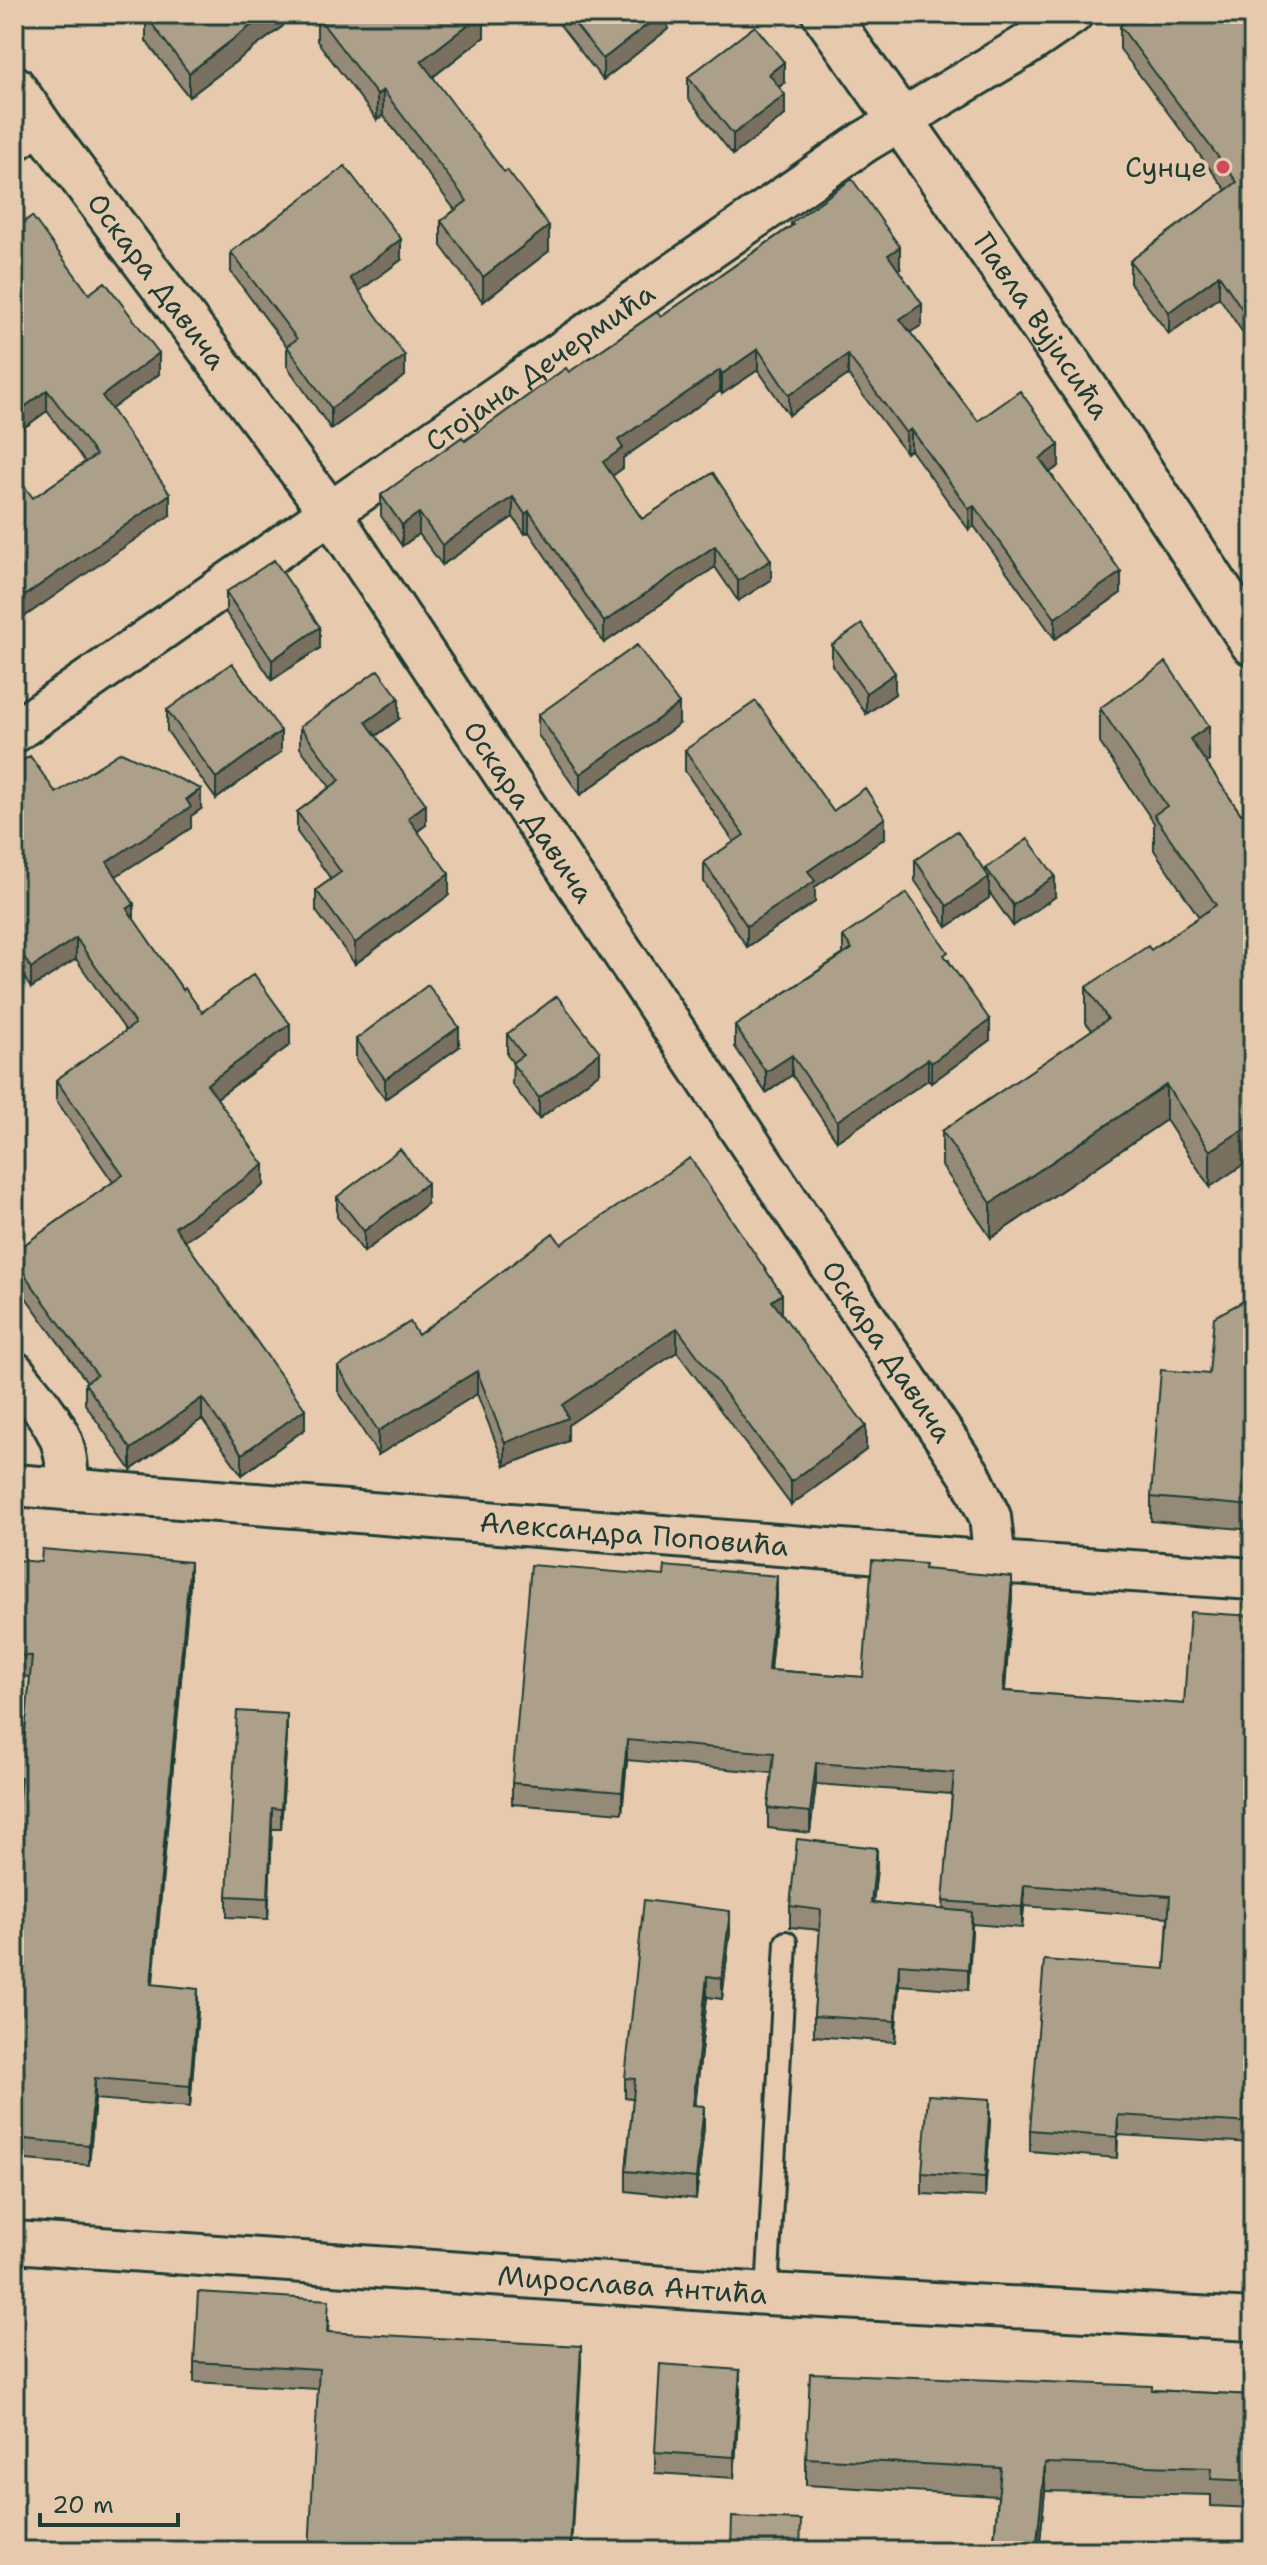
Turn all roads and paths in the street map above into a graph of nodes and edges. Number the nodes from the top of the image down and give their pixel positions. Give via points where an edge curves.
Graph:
1 (825, 14) edge
2 (1072, 14) edge
3 (14, 86) edge
4 (901, 119) junction
5 (30, 142) edge
6 (330, 512) junction
7 (1253, 643) edge
8 (14, 732) edge
9 (14, 1372) edge
10 (14, 1485) edge
11 (69, 1490) junction
12 (995, 1562) junction
13 (1253, 1579) edge
14 (786, 1942) dead end
15 (14, 2242) edge
16 (767, 2294) junction
17 (1253, 2320) edge

1 - 4 street, Павла Вујисића
2 - 4 street, Стојана Дечермића
3 - 5 street, Оскара Давича
4 - 6 street, Стојана Дечермића
4 - 7 street, Павла Вујисића
5 - 6 street, Оскара Давича
6 - 8 street, Стојана Дечермића
6 - 12 street, Оскара Давича via 970,1475 990,1517
9 - 11 street via 61,1440
10 - 11 street, Александра Поповића
11 - 12 street, Александра Поповића
12 - 13 street, Александра Поповића
14 - 16 lane
15 - 16 street, Мирослава Антића
16 - 17 street, Мирослава Антића

